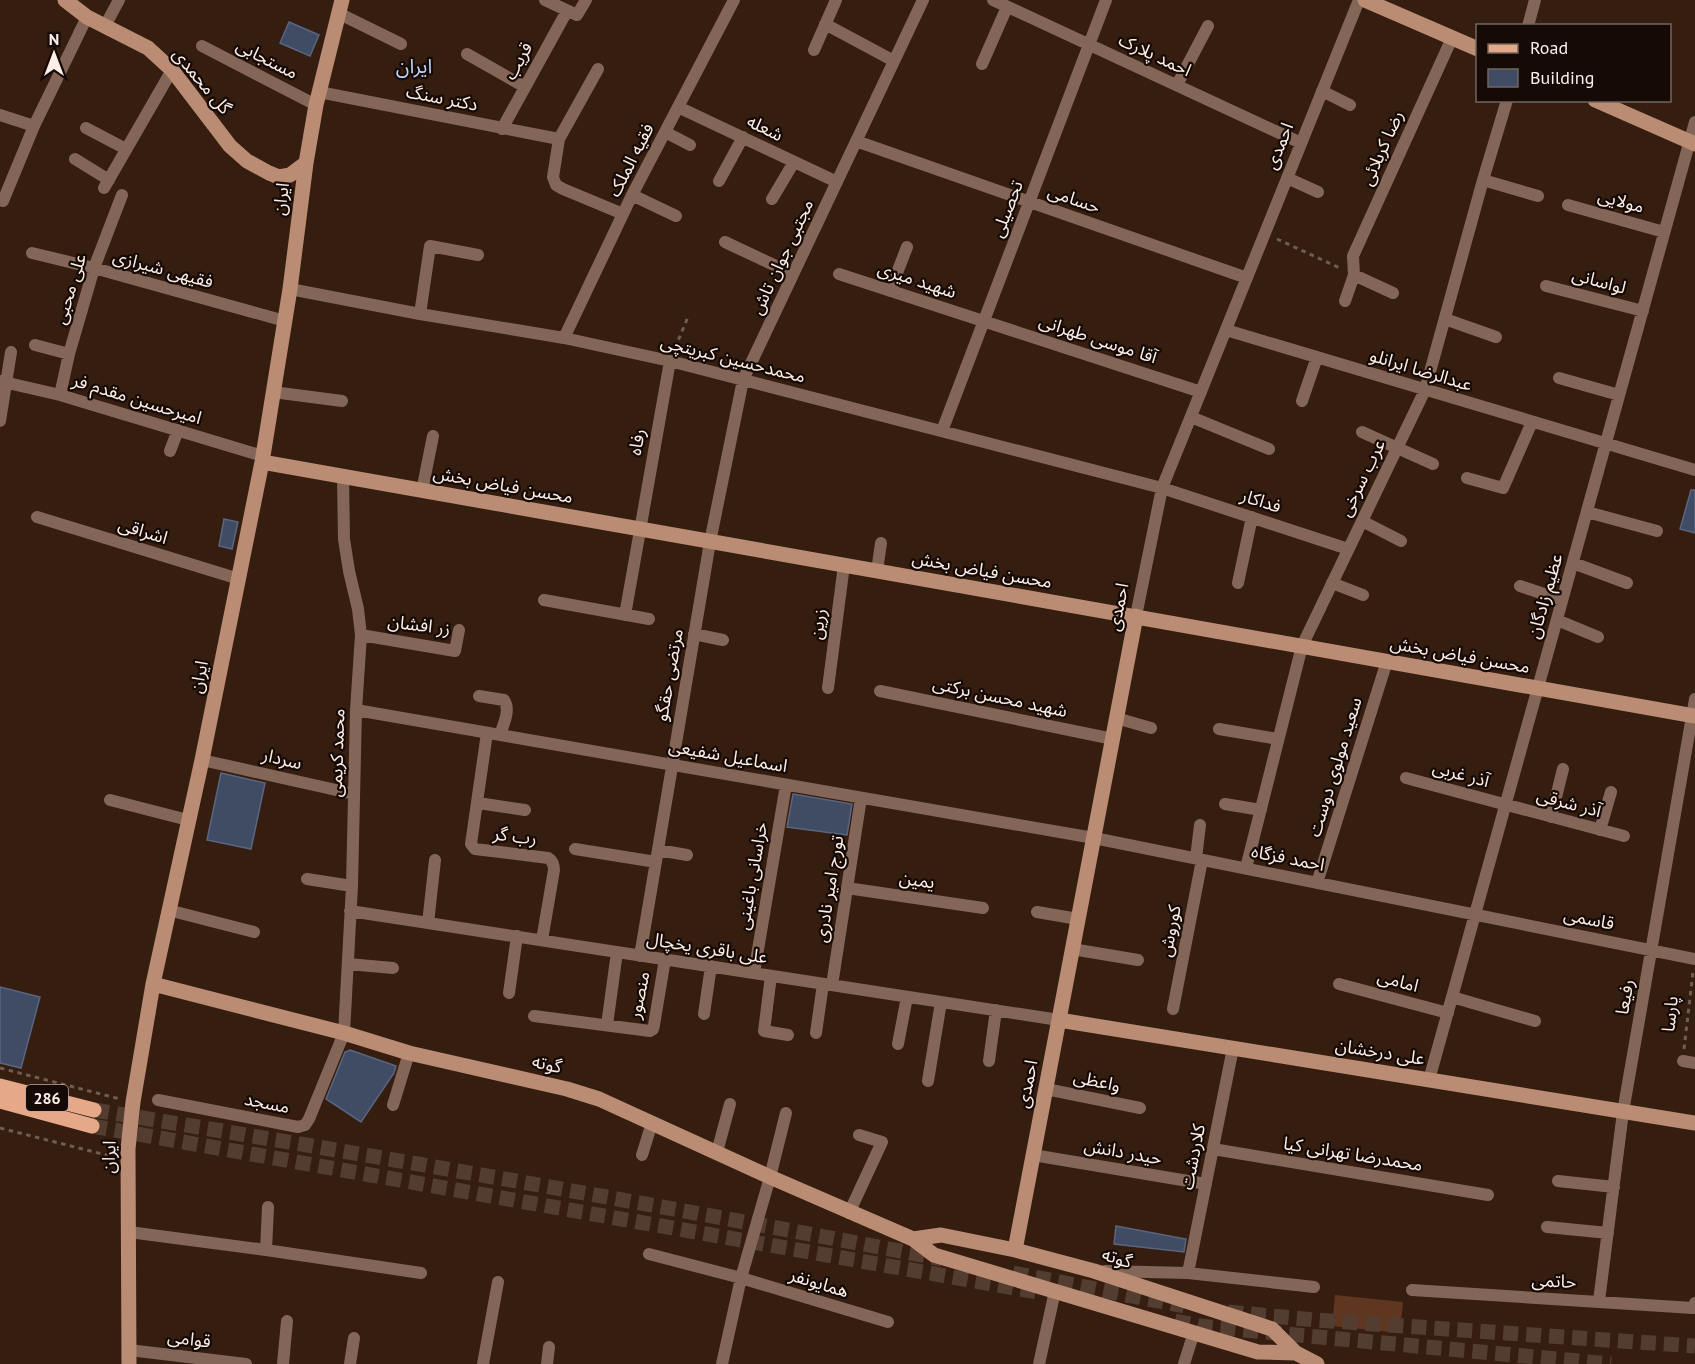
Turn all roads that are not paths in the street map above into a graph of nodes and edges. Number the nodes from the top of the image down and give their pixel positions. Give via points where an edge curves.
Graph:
1 (65, 0) edge
2 (118, 0) edge
3 (545, 0) edge
4 (586, 0) edge
5 (734, 0) edge
6 (836, 0) edge
7 (922, 0) edge
8 (993, 0) edge
9 (1106, 0) edge
10 (1359, 0) edge
11 (1365, 0) edge
12 (1535, 0) edge
13 (340, 6) edge
14 (1007, 7) junction
15 (567, 10) junction
16 (87, 17) junction
17 (825, 24) junction
18 (1529, 24) edge
19 (105, 26) junction
20 (1208, 26) dead end
21 (1452, 38) junction
22 (401, 44) dead end
23 (1089, 44) junction
24 (202, 46) dead end
25 (1476, 48) edge
26 (814, 50) dead end
27 (467, 54) dead end
28 (894, 60) junction
29 (982, 64) dead end
30 (597, 69) dead end
31 (172, 70) junction
32 (1177, 85) junction
33 (525, 87) junction
34 (1322, 92) junction
35 (317, 98) junction
36 (1505, 102) edge
37 (1600, 102) edge
38 (1350, 105) dead end
39 (678, 107) junction
40 (0, 115) edge
41 (1695, 122) edge
42 (34, 126) junction
43 (86, 128) dead end
44 (502, 129) junction
45 (665, 132) junction
46 (743, 137) junction
47 (559, 139) junction
48 (856, 141) junction
49 (1301, 143) junction
50 (1692, 143) edge
51 (690, 145) dead end
52 (126, 149) junction
53 (75, 159) dead end
54 (794, 162) junction
55 (306, 163) junction
56 (1287, 178) junction
57 (1482, 180) junction
58 (719, 181) dead end
59 (837, 182) junction
60 (1318, 192) dead end
61 (122, 195) dead end
62 (632, 195) junction
63 (1538, 196) dead end
64 (772, 200) dead end
65 (2, 201) edge
66 (1029, 202) junction
67 (1568, 205) dead end
68 (623, 214) junction
69 (676, 216) dead end
70 (1664, 232) junction
71 (724, 242) dead end
72 (907, 247) dead end
73 (32, 253) dead end
74 (478, 255) dead end
75 (94, 268) junction
76 (793, 274) junction
77 (839, 274) dead end
78 (1354, 275) junction
79 (1247, 278) junction
80 (1546, 286) dead end
81 (290, 289) junction
82 (890, 291) junction
83 (1393, 293) dead end
84 (1345, 301) dead end
85 (1642, 311) junction
86 (420, 314) junction
87 (1445, 319) junction
88 (285, 321) junction
89 (984, 321) junction
90 (1226, 330) junction
91 (1496, 337) dead end
92 (564, 338) junction
93 (35, 345) dead end
94 (11, 352) dead end
95 (69, 354) junction
96 (1317, 357) junction
97 (670, 361) junction
98 (1559, 378) dead end
99 (743, 380) junction
100 (3, 382) edge
101 (1425, 390) junction
102 (273, 392) junction
103 (1201, 392) junction
104 (60, 395) junction
105 (1619, 395) junction
106 (342, 401) dead end
107 (1302, 401) dead end
108 (1191, 417) junction
109 (0, 421) edge
110 (1532, 422) junction
111 (177, 430) junction
112 (942, 431) junction
113 (1362, 432) dead end
114 (433, 436) dead end
115 (1606, 444) junction
116 (1397, 447) junction
117 (1269, 449) dead end
118 (170, 451) dead end
119 (262, 459) junction
120 (1433, 464) dead end
121 (1695, 470) edge
122 (343, 476) junction
123 (1467, 478) dead end
124 (1162, 488) junction
125 (422, 490) junction
126 (1587, 512) junction
127 (37, 517) dead end
128 (1252, 517) junction
129 (1362, 521) junction
130 (640, 529) junction
131 (1657, 531) dead end
132 (1401, 541) dead end
133 (710, 542) junction
134 (881, 543) dead end
135 (1348, 549) junction
136 (1573, 563) junction
137 (844, 565) junction
138 (877, 571) junction
139 (239, 579) junction
140 (1238, 583) dead end
141 (1332, 583) junction
142 (1627, 583) dead end
143 (1520, 586) dead end
144 (1364, 595) dead end
145 (544, 600) dead end
146 (1562, 600) junction
147 (625, 615) junction
148 (1136, 616) junction
149 (649, 619) dead end
150 (1557, 620) junction
151 (459, 630) dead end
152 (694, 634) junction
153 (361, 635) junction
154 (1598, 637) dead end
155 (723, 640) dead end
156 (1302, 646) junction
157 (1387, 661) junction
158 (828, 688) dead end
159 (1538, 688) junction
160 (880, 691) dead end
161 (479, 696) dead end
162 (1695, 699) edge
163 (356, 710) junction
164 (1694, 716) edge
165 (1116, 718) junction
166 (1151, 728) dead end
167 (1219, 729) dead end
168 (493, 734) junction
169 (1113, 739) junction
170 (1278, 739) junction
171 (202, 760) junction
172 (672, 765) junction
173 (1563, 769) dead end
174 (1406, 778) dead end
175 (786, 785) junction
176 (1611, 792) dead end
177 (354, 794) junction
178 (861, 798) junction
179 (110, 800) dead end
180 (478, 803) junction
181 (1225, 804) dead end
182 (1505, 805) junction
183 (525, 810) dead end
184 (1261, 810) junction
185 (1551, 817) junction
186 (188, 820) junction
187 (1200, 825) dead end
188 (1600, 830) junction
189 (1624, 836) dead end
190 (1094, 838) junction
191 (575, 849) dead end
192 (687, 855) dead end
193 (657, 856) junction
194 (1199, 859) junction
195 (435, 860) dead end
196 (1246, 868) junction
197 (308, 879) dead end
198 (1317, 883) junction
199 (352, 886) junction
200 (847, 888) junction
201 (983, 908) dead end
202 (168, 910) junction
203 (350, 911) junction
204 (1038, 912) dead end
205 (1475, 914) junction
206 (1078, 919) junction
207 (428, 923) junction
208 (255, 932) dead end
209 (517, 936) junction
210 (542, 940) junction
211 (1072, 949) junction
212 (1652, 950) junction
213 (617, 952) junction
214 (640, 956) junction
215 (1695, 958) edge
216 (665, 959) junction
217 (1138, 960) dead end
218 (348, 964) junction
219 (711, 966) junction
220 (393, 968) dead end
221 (754, 973) junction
222 (771, 976) junction
223 (153, 984) junction
224 (827, 984) junction
225 (1339, 984) dead end
226 (509, 993) dead end
227 (907, 997) junction
228 (1452, 997) junction
229 (941, 1002) junction
230 (996, 1010) junction
231 (1173, 1010) dead end
232 (1448, 1013) junction
233 (704, 1014) dead end
234 (534, 1016) dead end
235 (1059, 1020) junction
236 (1535, 1021) dead end
237 (607, 1025) junction
238 (345, 1033) junction
239 (816, 1033) dead end
240 (788, 1035) dead end
241 (898, 1044) dead end
242 (1233, 1048) junction
243 (410, 1053) junction
244 (989, 1061) dead end
245 (1429, 1080) junction
246 (928, 1081) dead end
247 (0, 1086) edge
248 (1046, 1089) junction
249 (158, 1100) dead end
250 (0, 1101) edge
251 (730, 1104) dead end
252 (393, 1105) dead end
253 (1140, 1108) dead end
254 (94, 1110) tunnel mouth
255 (1623, 1112) junction
256 (786, 1113) dead end
257 (652, 1123) junction
258 (1695, 1123) edge
259 (92, 1126) tunnel mouth
260 (859, 1135) dead end
261 (1213, 1149) junction
262 (717, 1152) junction
263 (642, 1155) dead end
264 (1033, 1155) junction
265 (770, 1177) junction
266 (1558, 1181) dead end
267 (1206, 1184) junction
268 (1614, 1186) junction
269 (1488, 1195) dead end
270 (268, 1207) dead end
271 (849, 1213) junction
272 (1547, 1227) dead end
273 (129, 1232) junction
274 (1608, 1233) junction
275 (913, 1239) junction
276 (995, 1246) junction
277 (266, 1250) junction
278 (1015, 1250) junction
279 (649, 1254) dead end
280 (988, 1271) junction
281 (1095, 1271) junction
282 (421, 1273) dead end
283 (1188, 1273) junction
284 (741, 1278) junction
285 (498, 1282) dead end
286 (1314, 1287) dead end
287 (1412, 1290) dead end
288 (1055, 1291) junction
289 (1599, 1301) junction
290 (1694, 1305) edge
291 (287, 1321) dead end
292 (888, 1322) dead end
293 (1194, 1332) junction
294 (354, 1338) dead end
295 (549, 1347) dead end
296 (1296, 1353) junction
297 (129, 1357) edge
298 (246, 1364) edge
299 (283, 1364) edge
300 (350, 1364) edge
301 (483, 1364) edge
302 (547, 1364) edge
303 (722, 1364) edge
304 (1039, 1364) edge
305 (1184, 1364) edge
306 (1317, 1364) edge

1 - 16 street, گل محمدی
2 - 19 street
3 - 15 street
4 - 15 street via 577,15
5 - 39 street, فقیه الملک
6 - 17 street
7 - 28 street, مجتبی جوان تاش
8 - 14 street, احمد پلارک
9 - 23 street, تحصیلی
10 - 34 street, احمدی
11 - 21 street
12 - 18 street
13 - 22 street
13 - 35 street, ایران
14 - 23 street, احمد پلارک
14 - 29 street
15 - 33 street, قریب
16 - 19 street, گل محمدی
16 - 42 street
17 - 26 street
17 - 28 street
19 - 31 street, گل محمدی via 148,48
20 - 32 street
21 - 25 street
21 - 78 street, رضا کربلائی via 1353,256
23 - 32 street, احمد پلارک
23 - 66 street, تحصیلی
24 - 35 street, مستجابی
27 - 33 street
28 - 48 street, مجتبی جوان تاش
30 - 47 street
31 - 52 street
31 - 55 street, گل محمدی via 230,146 247,161 279,177 290,175
32 - 49 street, احمد پلارک
33 - 44 street, قریب
34 - 38 street
34 - 49 street, احمدی
35 - 44 street, دکتر سنگ
35 - 55 street, ایران
36 - 57 street, عرب سرخی
37 - 50 street
39 - 45 street, فقیه الملک
39 - 46 street, شعله
40 - 42 street
41 - 50 street, عظیم زادگان
42 - 65 street
43 - 52 street
44 - 47 street, دکتر سنگ
45 - 51 street
45 - 62 street, فقیه الملک
46 - 54 street, شعله
46 - 58 street
47 - 68 street via 553,177 556,185
48 - 59 street, مجتبی جوان تاش
48 - 66 street, حسامی
49 - 56 street, احمدی
50 - 70 street, عظیم زادگان
52 - 53 street via 106,184
54 - 59 street, شعله
54 - 64 street
55 - 81 street, ایران
56 - 60 street
56 - 79 street, احمدی
57 - 63 street
57 - 87 street, عرب سرخی
59 - 76 street, مجتبی جوان تاش
61 - 75 street, علی محبی
62 - 68 street, فقیه الملک
62 - 69 street
66 - 79 street, حسامی
66 - 89 street, تحصیلی
67 - 70 street, مولایی
68 - 92 street, فقیه الملک
70 - 85 street, عظیم زادگان
71 - 76 street
72 - 82 street
73 - 75 street, فقیهی شیرازی
74 - 86 street via 430,246
75 - 88 street, فقیهی شیرازی
75 - 95 street, علی محبی
76 - 99 street, مجتبی جوان تاش
77 - 82 street, شهید میری
78 - 83 street
78 - 84 street, رضا کربلائی
79 - 90 street, احمدی
80 - 85 street, لواسانی
81 - 86 street, محمدحسین کبریتچی
81 - 88 street, ایران
82 - 89 street, شهید میری
85 - 105 street, عظیم زادگان
86 - 92 street, محمدحسین کبریتچی
87 - 91 street
87 - 101 street, عرب سرخی
88 - 102 street, ایران
89 - 103 street, آقا موسی طهرانی
89 - 112 street, تحصیلی
90 - 96 street, عبدالرضا ایرانلو
90 - 103 street, احمدی
92 - 97 street, محمدحسین کبریتچی
93 - 95 street
94 - 100 street
95 - 104 street, علی محبی
96 - 101 street, عبدالرضا ایرانلو
96 - 107 street
97 - 99 street, محمدحسین کبریتچی
97 - 130 street, رفاه
98 - 105 street
99 - 112 street, محمدحسین کبریتچی
99 - 133 street, مجتبی جوان تاش
100 - 104 street, امیرحسین مقدم فر
100 - 109 street
101 - 110 street, عبدالرضا ایرانلو
101 - 116 street, عرب سرخی
102 - 106 street
102 - 119 street, ایران
103 - 108 street, احمدی
104 - 111 street, امیرحسین مقدم فر
105 - 115 street, عظیم زادگان
108 - 117 street
108 - 124 street, احمدی
110 - 115 street, عبدالرضا ایرانلو
110 - 123 street via 1503,488
111 - 118 street
111 - 119 street, امیرحسین مقدم فر
112 - 124 street, محمدحسین کبریتچی
113 - 116 street
114 - 125 street
115 - 121 street, عبدالرضا ایرانلو
115 - 126 street, عظیم زادگان
116 - 120 street
116 - 129 street, عرب سرخی
119 - 122 street, محسن فیاض بخش
119 - 139 street, ایران
122 - 125 street, محسن فیاض بخش
122 - 153 street, محمد کریمی via 344,539
124 - 128 street, فداکار
124 - 148 street, احمدی
125 - 130 street, محسن فیاض بخش
126 - 131 street
126 - 136 street, عظیم زادگان
127 - 139 street, اشراقی
128 - 135 street, فداکار
128 - 140 street
129 - 132 street
129 - 135 street, عرب سرخی
130 - 133 street, محسن فیاض بخش
130 - 147 street, رفاه
133 - 137 street, محسن فیاض بخش
133 - 152 street, مرتضی حقگو
134 - 138 street
135 - 141 street, عرب سرخی
136 - 142 street
136 - 146 street, عظیم زادگان
137 - 138 street, محسن فیاض بخش
137 - 158 street, زرین
138 - 148 street, محسن فیاض بخش
139 - 171 street, ایران
141 - 144 street
141 - 156 street, عرب سرخی
143 - 146 street
145 - 147 street
146 - 150 street, عظیم زادگان
147 - 149 street
148 - 156 street, محسن فیاض بخش
148 - 165 street, احمدی
150 - 154 street
150 - 159 street, عظیم زادگان
151 - 153 street, زر افشان via 455,651
152 - 155 street
152 - 172 street, مرتضی حقگو
153 - 163 street, محمد کریمی
156 - 157 street, محسن فیاض بخش
156 - 170 street, عرب سرخی
157 - 159 street, محسن فیاض بخش
157 - 198 street, سعید مولوی دوست
159 - 164 street, محسن فیاض بخش
159 - 182 street, عظیم زادگان
160 - 169 street, شهید محسن برکتی
161 - 168 street, رب گر via 504,700 507,704
162 - 164 street, رفیعا
163 - 168 street, اسماعیل شفیعی
163 - 177 street, محمد کریمی
164 - 212 street, رفیعا
165 - 166 street
165 - 169 street, احمدی
167 - 170 street
168 - 172 street, اسماعیل شفیعی
168 - 180 street, رب گر
169 - 190 street, احمدی
170 - 184 street, عرب سرخی
171 - 177 street, سردار
171 - 186 street, ایران
172 - 175 street, اسماعیل شفیعی
172 - 193 street, مرتضی حقگو
173 - 185 street
174 - 182 street, آذر غربی
175 - 178 street, اسماعیل شفیعی
175 - 221 street, خراسانی باغینی
176 - 188 street
177 - 199 street, محمد کریمی
178 - 190 street, اسماعیل شفیعی
178 - 200 street, تورج امیر نادری
179 - 186 street
180 - 183 street
180 - 210 street, رب گر via 472,848 549,858 554,865
181 - 184 street
182 - 185 street, آذر شرقی
182 - 205 street, عظیم زادگان
184 - 196 street, عرب سرخی
185 - 188 street, آذر شرقی
186 - 202 street, ایران
187 - 194 street, کوروش
188 - 189 street, آذر شرقی
190 - 194 street, احمد فزگاه
190 - 206 street, احمدی
191 - 193 street
192 - 193 street
193 - 214 street, مرتضی حقگو
194 - 196 street, احمد فزگاه
194 - 231 street, کوروش
195 - 207 street
196 - 198 street, احمد فزگاه
197 - 199 street
198 - 205 street, احمد فزگاه
199 - 203 street, محمد کریمی
200 - 201 street, یمین
200 - 224 street, تورج امیر نادری
202 - 208 street
202 - 223 street, ایران
203 - 207 street, علی باقری یخچال
203 - 218 street, محمد کریمی
204 - 206 street
205 - 212 street, قاسمی
205 - 228 street, عظیم زادگان
206 - 211 street, احمدی
207 - 209 street, علی باقری یخچال
209 - 210 street, علی باقری یخچال
209 - 226 street
210 - 213 street, علی باقری یخچال
211 - 217 street
211 - 235 street, احمدی
212 - 215 street, قاسمی
212 - 255 street, رفیعا
213 - 214 street, علی باقری یخچال
213 - 237 street
214 - 216 street, علی باقری یخچال
216 - 219 street, علی باقری یخچال
216 - 237 street, منصور via 653,1029
218 - 220 street
218 - 238 street, محمد کریمی
219 - 221 street, علی باقری یخچال
219 - 233 street
221 - 222 street, علی باقری یخچال
222 - 224 street, علی باقری یخچال
222 - 240 street via 764,1030
223 - 238 street, گوته
223 - 273 street, ایران via 133,1102 128,1161
224 - 227 street, علی باقری یخچال
224 - 239 street, تورج امیر نادری
225 - 232 street, امامی
227 - 229 street, علی باقری یخچال
227 - 241 street
228 - 232 street, عظیم زادگان
228 - 236 street
229 - 230 street, علی باقری یخچال
229 - 246 street
230 - 235 street, علی باقری یخچال
230 - 244 street
232 - 245 street, عظیم زادگان
234 - 237 street
235 - 242 street, علی درخشان
235 - 248 street, احمدی
238 - 243 street, گوته
238 - 249 street, مسجد via 305,1125 298,1127
242 - 245 street, علی درخشان
242 - 261 street, کلاردشت
243 - 252 street
243 - 257 street, گوته via 567,1089
245 - 255 street, علی درخشان
247 - 254 main road, 286
248 - 253 street, واعظی
248 - 264 street, احمدی
250 - 259 main road, 286
251 - 262 street
255 - 258 street, علی درخشان
255 - 268 street, رفیعا
256 - 265 street
257 - 262 street, گوته
257 - 263 street
260 - 271 street via 882,1142
261 - 267 street, کلاردشت
261 - 269 street, محمدرضا تهرانی کیا
262 - 265 street, گوته
264 - 267 street, حیدر دانش
264 - 278 street, احمدی
265 - 271 street, گوته
265 - 284 street
266 - 268 street
267 - 283 street, کلاردشت
268 - 274 street, رفیعا
270 - 277 street
271 - 275 street, گوته
272 - 274 street
273 - 277 street
273 - 297 street, ایران
274 - 289 street, رفیعا
275 - 276 street, گوته via 941,1235
275 - 280 street, گوته via 934,1255
276 - 278 street, گوته
276 - 280 street via 987,1258
277 - 282 street
278 - 281 street, گوته
279 - 284 street, همایونفر
280 - 288 street, گوته
281 - 283 street
281 - 296 street, گوته via 1272,1329
283 - 286 street
284 - 292 street, همایونفر
284 - 303 street
285 - 301 street
287 - 289 street, حاتمی
288 - 293 street, گوته
288 - 304 street
289 - 290 street, حاتمی
291 - 299 street
293 - 296 street, گوته via 1258,1352
293 - 305 street
294 - 300 street
295 - 302 street
296 - 306 street, گوته
297 - 298 street, قوامی

